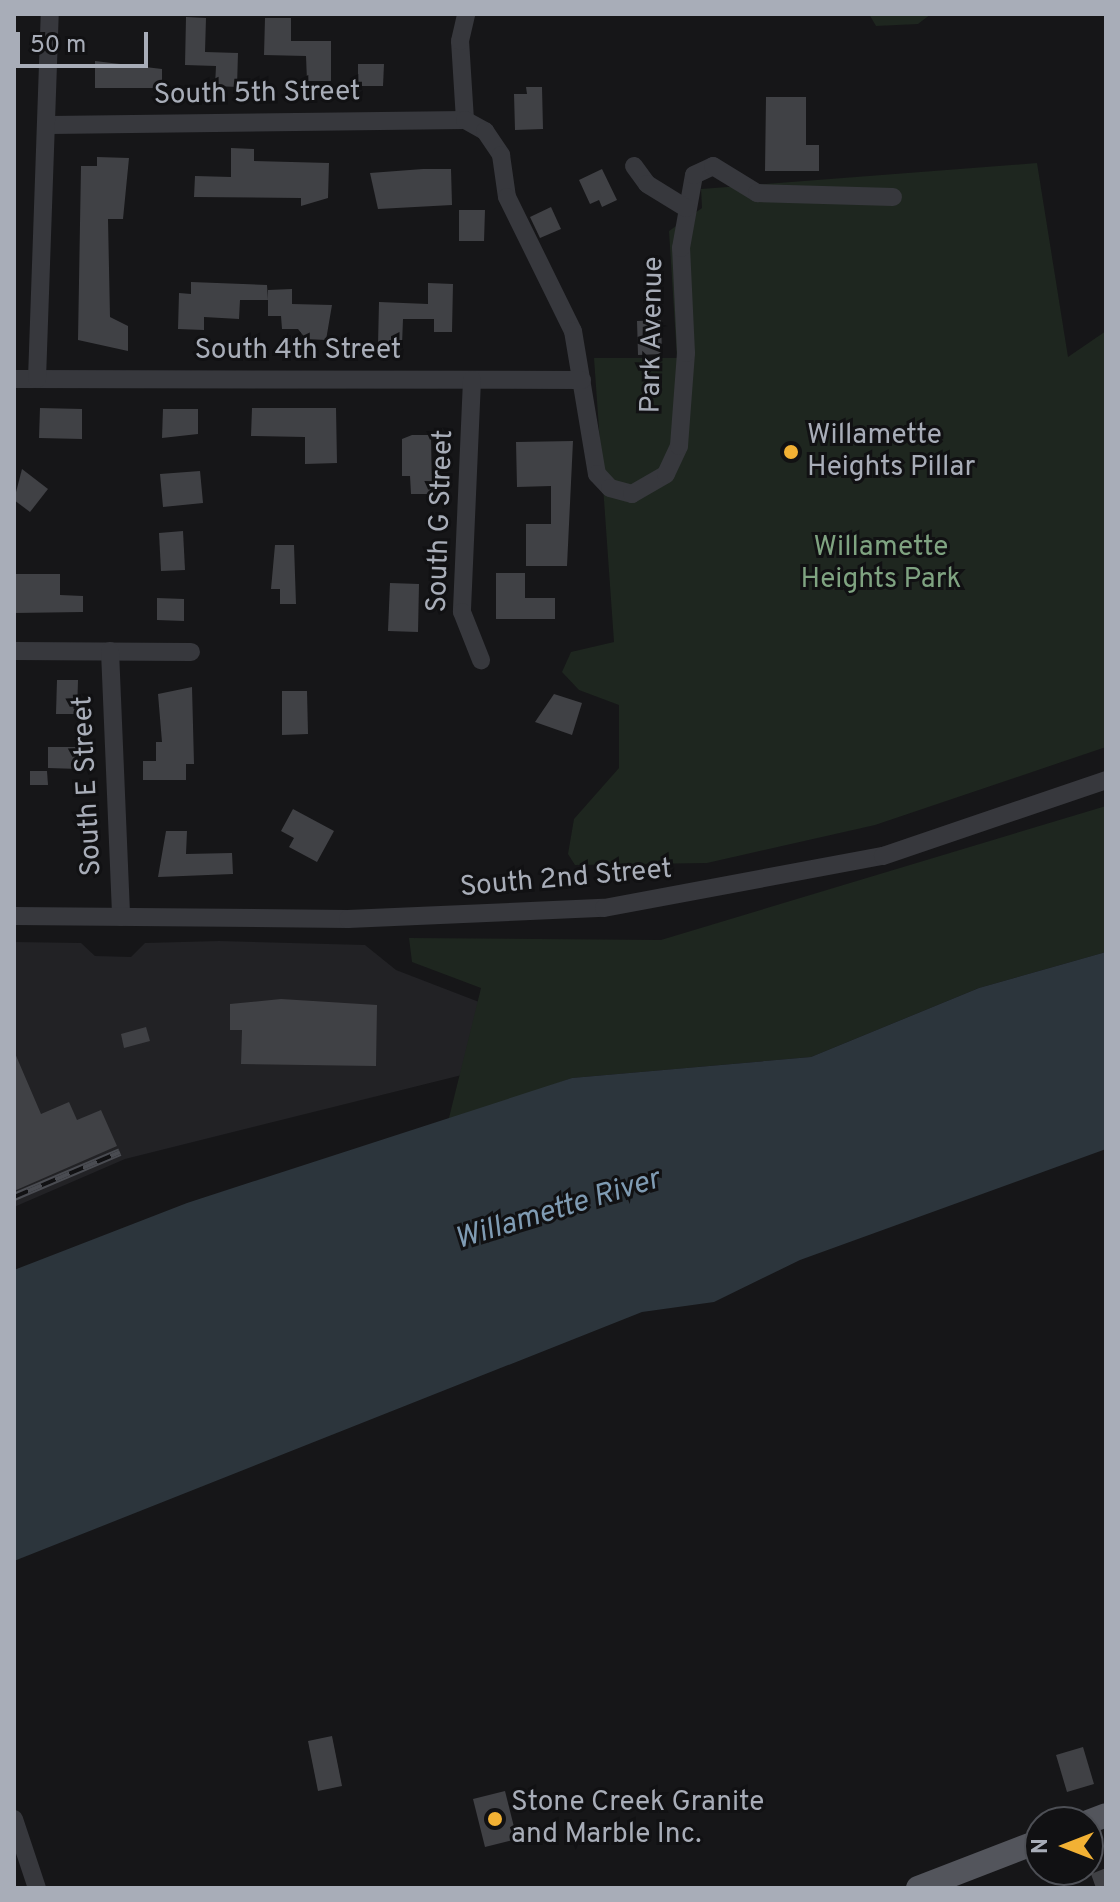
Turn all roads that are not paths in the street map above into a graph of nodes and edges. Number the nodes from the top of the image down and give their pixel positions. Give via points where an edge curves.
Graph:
1 (50, 14) edge
2 (466, 14) edge
3 (465, 120) junction
4 (50, 125) junction
5 (634, 166) dead end
6 (893, 197) dead end
7 (686, 208) junction
8 (14, 379) edge
9 (37, 379) junction
10 (472, 380) junction
11 (582, 380) junction
12 (14, 651) edge
13 (110, 651) junction
14 (191, 652) dead end
15 (481, 660) dead end
16 (1106, 780) edge
17 (14, 916) edge
18 (121, 917) junction
19 (14, 1819) edge
20 (1024, 1847) edge
21 (37, 1888) edge
22 (918, 1888) edge

1 - 4 street
2 - 3 street
3 - 4 street, South 5th Street
3 - 11 street via 485,131 501,155 507,197 555,283
4 - 9 street
5 - 7 street via 647,184
6 - 7 street via 757,193 713,166 694,175
7 - 11 street, Park Avenue via 679,446 652,488 621,491 597,474
8 - 9 street, South 4th Street
9 - 10 street, South 4th Street
10 - 11 street, South 4th Street
10 - 15 street, South G Street via 461,583 468,636
12 - 13 street
13 - 14 street
13 - 18 street, South E Street
16 - 18 street, South 2nd Street via 883,856 677,899 512,916
17 - 18 street, South 2nd Street
19 - 21 street
20 - 22 main road

